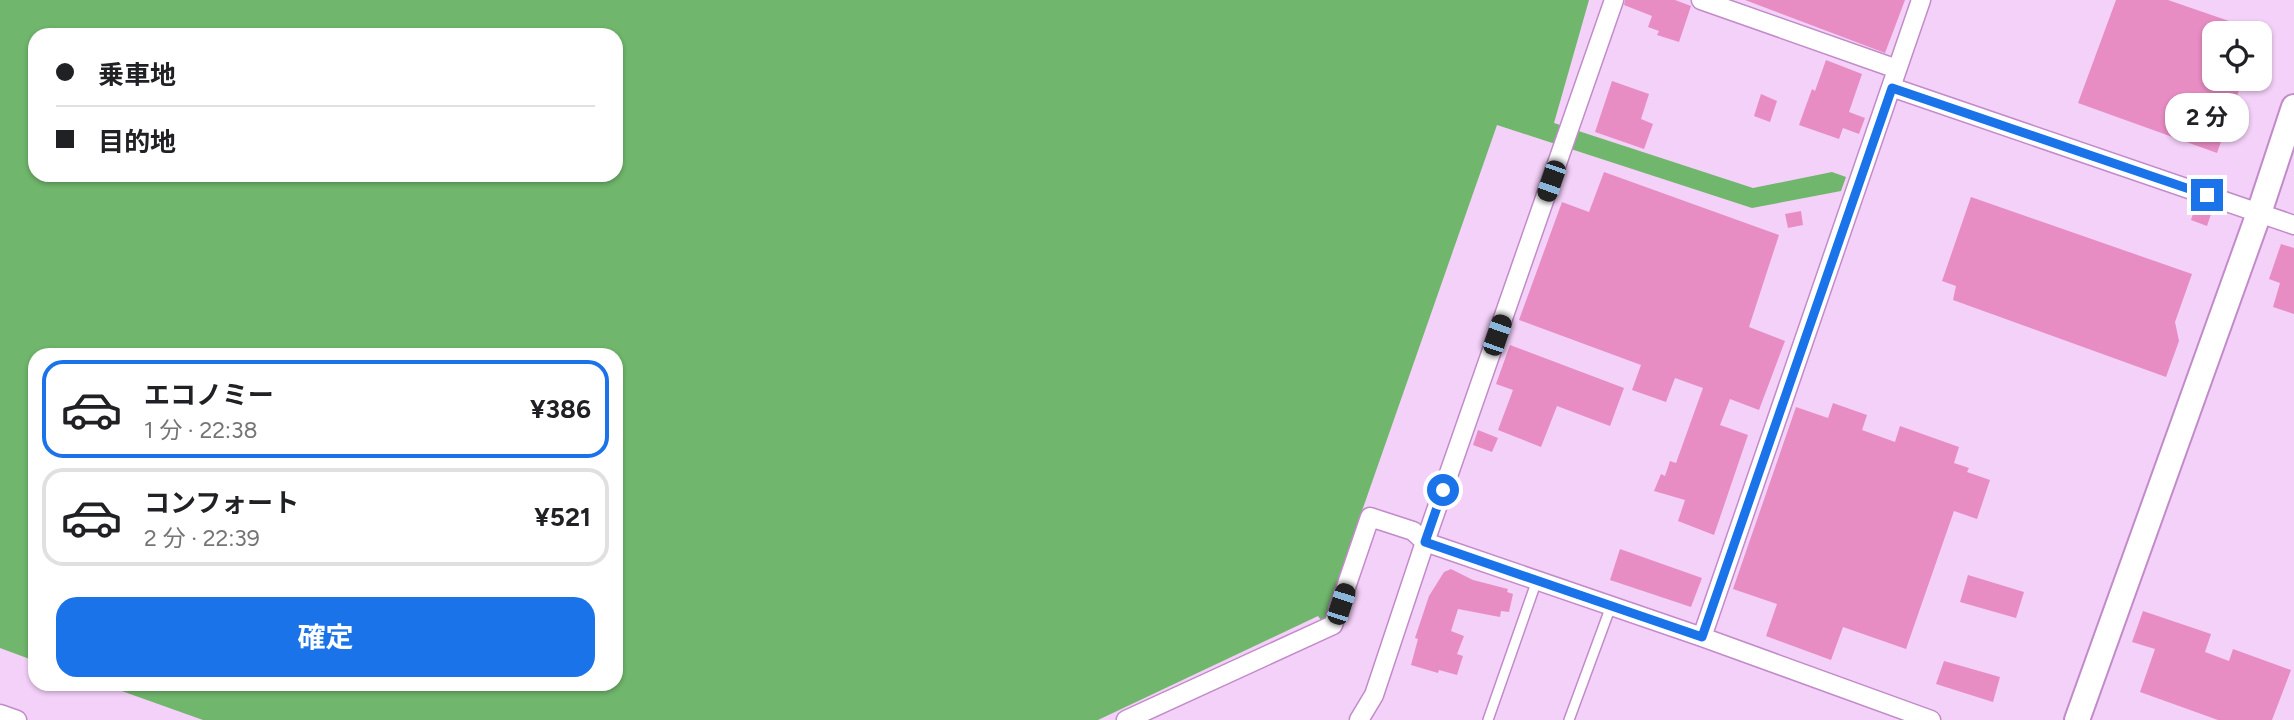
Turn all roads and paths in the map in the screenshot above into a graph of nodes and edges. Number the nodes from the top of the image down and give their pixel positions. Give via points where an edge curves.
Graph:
1 (1614, 0) edge
2 (1701, 0) edge
3 (1921, 0) edge
4 (1897, 69) junction
5 (1892, 88) junction
6 (2294, 107) edge
7 (2259, 213) junction
8 (2294, 225) edge
9 (1425, 542) junction
10 (1537, 580) junction
11 (1611, 606) junction
12 (1702, 637) junction
13 (0, 714) edge
14 (17, 720) edge
15 (1126, 720) edge
16 (1359, 720) edge
17 (1488, 720) edge
18 (1569, 720) edge
19 (1931, 720) edge
20 (2077, 720) edge

1 - 9 street
2 - 4 street
3 - 4 street
4 - 5 street
5 - 7 street
5 - 12 street
6 - 7 street
7 - 8 street
7 - 20 street
9 - 10 street
9 - 15 street via 1413,531 1370,517 1333,625
9 - 16 street via 1374,695
10 - 11 street
10 - 17 lane
11 - 12 street
11 - 18 lane
12 - 19 street
13 - 14 street

